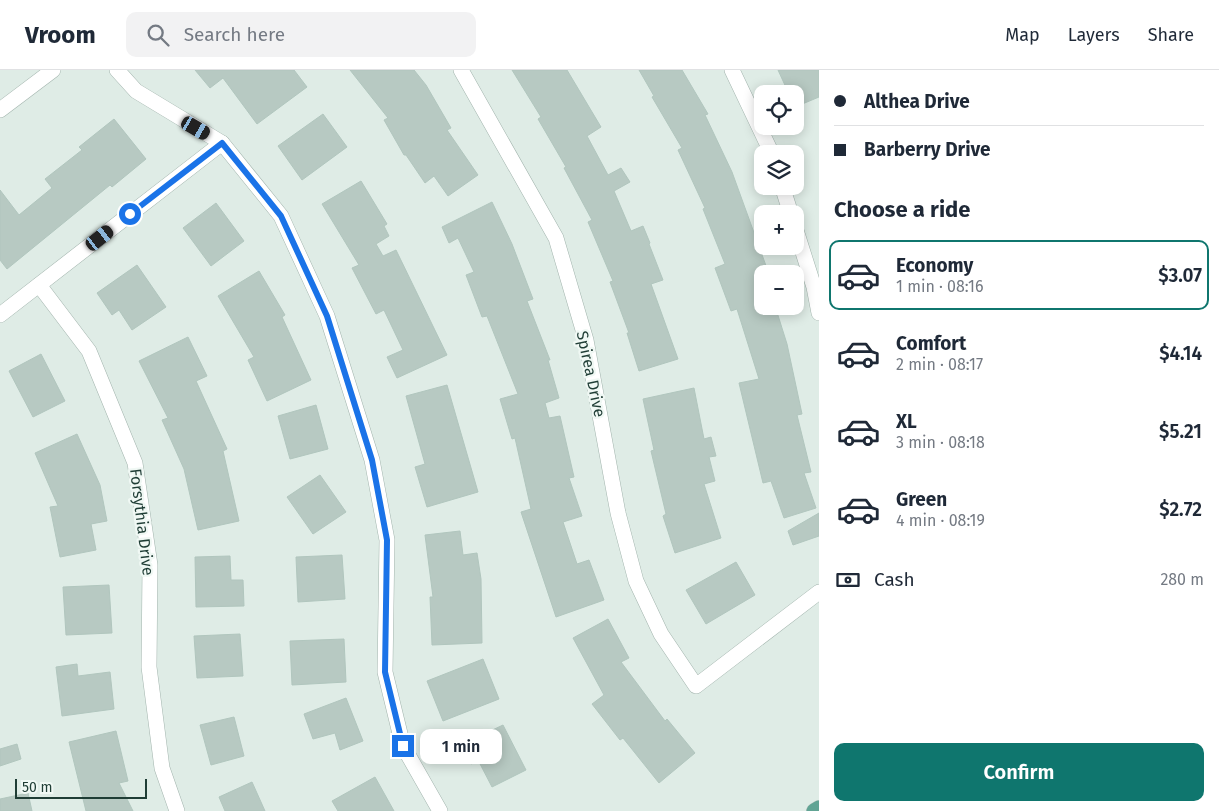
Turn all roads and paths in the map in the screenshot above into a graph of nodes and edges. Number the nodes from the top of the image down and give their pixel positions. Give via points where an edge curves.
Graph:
1 (53, 70) edge
2 (117, 70) edge
3 (461, 70) edge
4 (732, 70) edge
5 (0, 110) edge
6 (222, 143) junction
7 (768, 145) edge
8 (804, 255) edge
9 (39, 285) junction
10 (819, 313) edge
11 (0, 315) edge
12 (819, 592) edge
13 (819, 808) edge
14 (177, 811) edge
15 (440, 811) edge
16 (814, 811) edge

1 - 5 street
2 - 6 street via 136,91
3 - 12 street, Spirea Drive via 556,238 586,340 618,512 636,581 661,634 696,686
4 - 7 street
6 - 9 street
6 - 15 street via 281,216 327,316 372,460 387,540 385,672 403,746
8 - 10 street
9 - 11 street
9 - 14 street, Forsythia Drive via 89,351 135,463 150,565 149,667 162,768
13 - 16 main road

